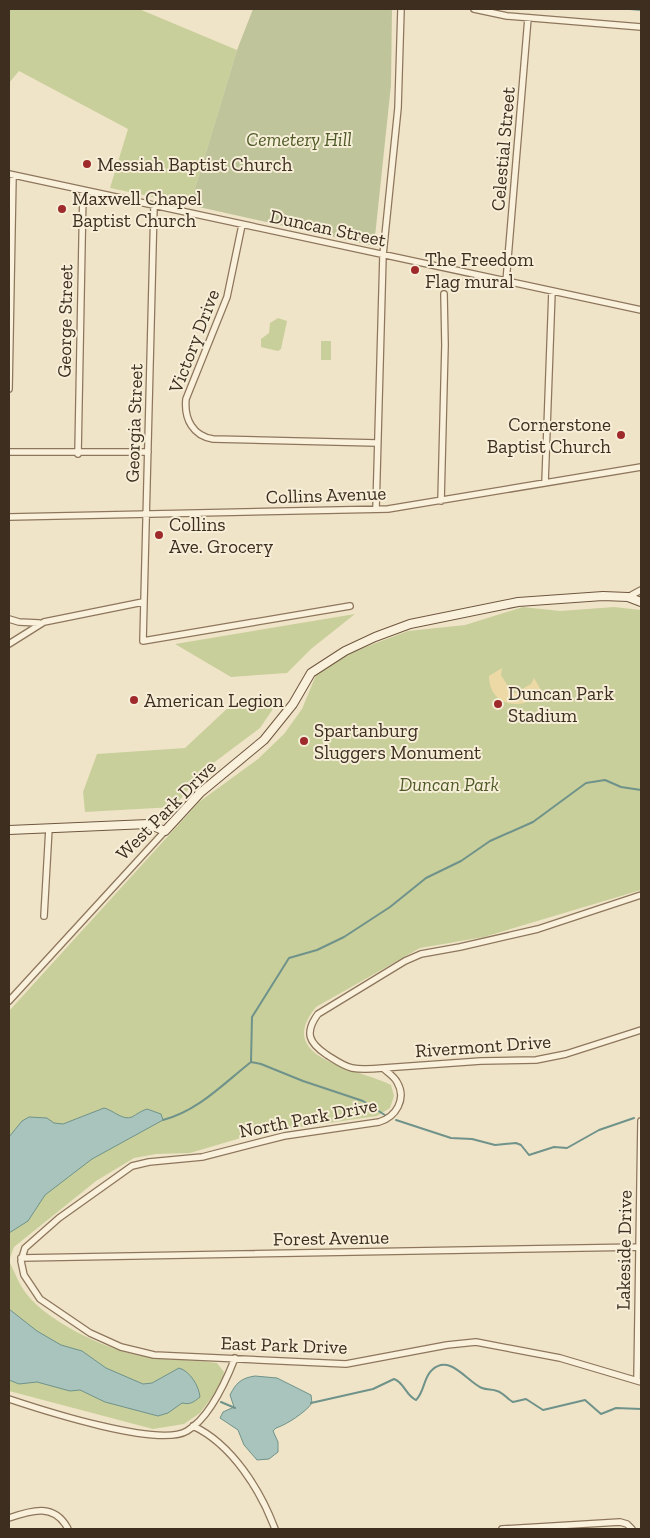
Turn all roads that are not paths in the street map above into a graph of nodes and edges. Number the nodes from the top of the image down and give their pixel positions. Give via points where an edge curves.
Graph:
1 (401, 9) edge
2 (474, 9) edge
3 (528, 18) junction
4 (641, 27) edge
5 (11, 174) edge
6 (83, 190) junction
7 (154, 206) junction
8 (242, 225) junction
9 (383, 255) junction
10 (506, 282) junction
11 (552, 291) junction
12 (444, 294) dead end
13 (641, 310) edge
14 (9, 389) edge
15 (377, 443) junction
16 (9, 452) edge
17 (148, 452) junction
18 (78, 454) junction
19 (641, 467) edge
20 (545, 483) junction
21 (441, 501) junction
22 (376, 510) junction
23 (146, 515) junction
24 (9, 518) edge
25 (641, 590) edge
26 (628, 597) junction
27 (143, 602) junction
28 (641, 602) edge
29 (350, 606) dead end
30 (9, 619) edge
31 (44, 622) junction
32 (9, 644) edge
33 (49, 828) junction
34 (9, 830) edge
35 (165, 830) junction
36 (641, 895) edge
37 (44, 916) dead end
38 (9, 1002) edge
39 (641, 1030) edge
40 (383, 1068) junction
41 (641, 1121) edge
42 (641, 1146) edge
43 (640, 1247) edge
44 (21, 1258) junction
45 (236, 1358) junction
46 (639, 1381) edge
47 (9, 1399) edge
48 (193, 1426) junction
49 (9, 1518) edge
50 (68, 1529) edge
51 (276, 1529) edge
52 (502, 1529) edge
53 (632, 1529) edge

1 - 9 street via 398,108
2 - 3 street
3 - 4 street
3 - 10 street, Celestial Street
5 - 6 street, Duncan Street
5 - 14 street
6 - 7 street, Duncan Street
6 - 18 street, George Street
7 - 8 street, Duncan Street
7 - 17 street, Georgia Street
8 - 9 street, Duncan Street
8 - 15 street, Victory Drive via 228,297 186,399 186,417 190,425 200,435 214,439
9 - 10 street, Duncan Street
9 - 15 street
10 - 11 street, Duncan Street
11 - 13 street, Duncan Street
11 - 20 street
12 - 21 street
15 - 22 street
16 - 18 street
17 - 18 street
17 - 23 street, Georgia Street
19 - 20 street, Collins Avenue
20 - 21 street, Collins Avenue
21 - 22 street, Collins Avenue
22 - 23 street, Collins Avenue
23 - 24 street, Collins Avenue
23 - 27 street, Georgia Street
25 - 26 street
26 - 28 street, West Park Drive
26 - 35 street, West Park Drive via 518,602 410,624 345,651 311,673 293,704 264,740 212,782
27 - 29 street, Georgia Street via 144,641
27 - 31 street
30 - 31 street
31 - 32 street
33 - 34 street
33 - 35 street via 148,824
33 - 37 street
35 - 38 street, West Park Drive
36 - 40 street, North Park Drive via 538,929 421,954 404,961 318,1014 310,1028 314,1046 350,1068
39 - 40 street, Rivermont Drive via 536,1060
40 - 44 street, North Park Drive via 396,1080 401,1093 396,1112 385,1120 266,1139 202,1157 132,1166 48,1227 25,1248
41 - 42 street, Lakeside Drive
42 - 43 street, Lakeside Drive
43 - 44 street, Forest Avenue
43 - 46 street, Lakeside Drive
44 - 45 street, East Park Drive via 24,1275 40,1299 105,1341 154,1355
45 - 46 street, East Park Drive via 346,1364 476,1342 560,1358
45 - 48 street via 227,1380
47 - 48 street via 78,1420 162,1436 178,1435
48 - 51 street via 214,1440 236,1463
49 - 50 street via 32,1510 46,1510 59,1516
52 - 53 street via 620,1522

